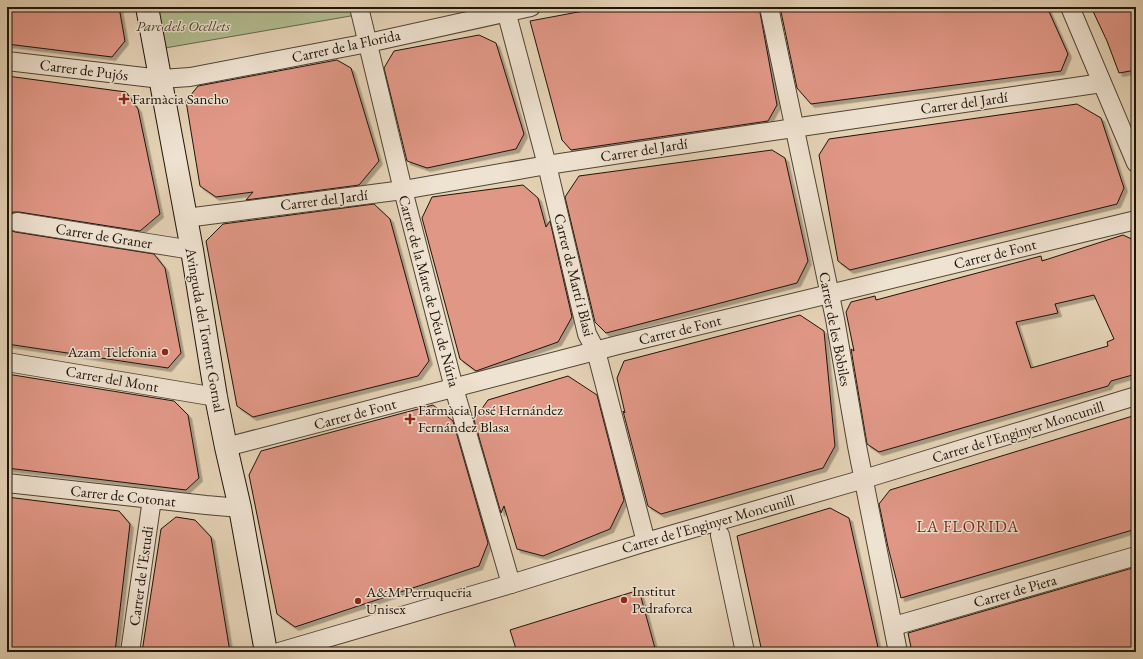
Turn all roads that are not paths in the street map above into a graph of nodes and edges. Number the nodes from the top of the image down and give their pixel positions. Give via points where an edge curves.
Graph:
1 (147, 7) edge
2 (359, 7) edge
3 (531, 7) edge
4 (769, 7) edge
5 (1070, 7) edge
6 (506, 9) edge
7 (368, 43) junction
8 (7, 61) edge
9 (161, 79) junction
10 (1102, 83) junction
11 (794, 128) junction
12 (1136, 163) edge
13 (547, 165) junction
14 (403, 190) junction
15 (186, 218) junction
16 (1136, 220) edge
17 (17, 222) dead end
18 (192, 250) junction
19 (829, 294) junction
20 (596, 351) junction
21 (7, 362) edge
22 (454, 388) junction
23 (1136, 396) edge
24 (216, 397) junction
25 (226, 447) junction
26 (864, 480) junction
27 (7, 483) edge
28 (152, 499) junction
29 (240, 508) junction
30 (720, 535) dead end
31 (646, 542) junction
32 (1136, 556) edge
33 (510, 584) junction
34 (894, 628) junction
35 (130, 652) edge
36 (266, 652) edge
37 (279, 652) edge
38 (745, 652) edge
39 (898, 652) edge

1 - 9 street, Avinguda del Torrent Gornal
2 - 7 street
3 - 6 street, Carrer de la Florida
4 - 11 street, Carrer de les Bòbiles
5 - 10 street
6 - 7 street, Carrer de la Florida
6 - 13 street, Carrer de Martí i Blasi
7 - 9 street, Carrer de la Florida via 190,77
7 - 14 street, Carrer de la Mare de Déu de Núria
8 - 9 street, Carrer de Pujós
9 - 15 street, Avinguda del Torrent Gornal
10 - 11 street, Carrer del Jardí
10 - 12 street
11 - 13 street, Carrer del Jardí
11 - 19 street, Carrer de les Bòbiles
13 - 14 street, Carrer del Jardí
13 - 20 street, Carrer de Martí i Blasi via 587,334
14 - 15 street, Carrer del Jardí
14 - 22 street, Carrer de la Mare de Déu de Núria
15 - 18 street, Avinguda del Torrent Gornal
16 - 19 street, Carrer de Font
17 - 18 street, Carrer de Graner
18 - 24 street, Avinguda del Torrent Gornal
19 - 20 street, Carrer de Font
19 - 26 street, Carrer de les Bòbiles
20 - 22 street, Carrer de Font
20 - 31 street, Carrer de Martí i Blasi
21 - 24 street, Carrer del Mont
22 - 25 street, Carrer de Font
22 - 33 street, Carrer de la Mare de Déu de Núria
23 - 26 street, Carrer de l'Enginyer Moncunill
24 - 25 street, Avinguda del Torrent Gornal
25 - 29 street, Avinguda del Torrent Gornal
26 - 31 street, Carrer de l'Enginyer Moncunill
26 - 34 street, Carrer de les Bòbiles
27 - 28 street, Carrer de Cotonat
28 - 29 street, Carrer de Cotonat
28 - 35 street, Carrer de l'Estudi
29 - 36 street, Avinguda del Torrent Gornal
30 - 38 street
31 - 33 street, Carrer de l'Enginyer Moncunill
32 - 34 street, Carrer de Piera
33 - 37 street, Carrer de l'Enginyer Moncunill
34 - 39 street, Carrer de les Bòbiles

